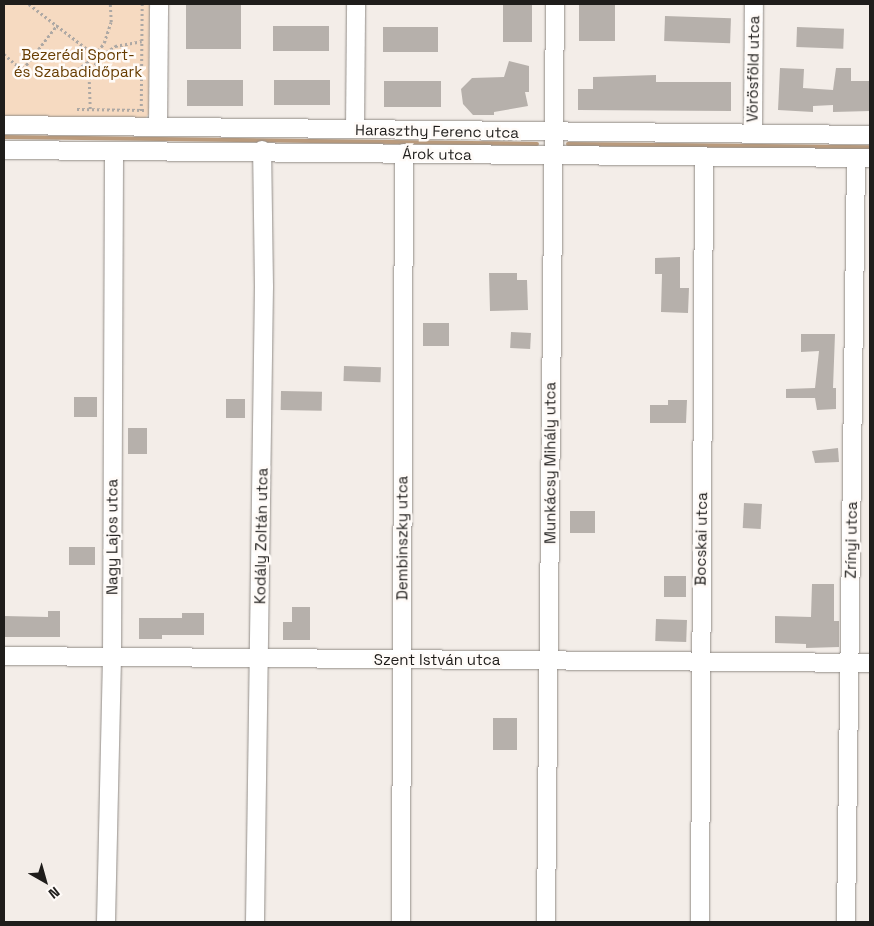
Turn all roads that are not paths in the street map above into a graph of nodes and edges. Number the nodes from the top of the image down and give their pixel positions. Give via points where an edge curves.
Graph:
1 (159, 4) edge
2 (356, 4) edge
3 (556, 4) edge
4 (754, 4) edge
5 (4, 124) edge
6 (149, 127) junction
7 (355, 130) junction
8 (555, 132) junction
9 (753, 134) junction
10 (870, 135) edge
11 (4, 150) edge
12 (262, 150) junction
13 (114, 151) junction
14 (404, 153) junction
15 (552, 156) junction
16 (704, 157) junction
17 (863, 158) edge
18 (4, 656) edge
19 (112, 657) junction
20 (260, 659) junction
21 (401, 660) junction
22 (547, 661) junction
23 (700, 661) junction
24 (849, 663) junction
25 (870, 663) edge
26 (106, 922) edge
27 (256, 922) edge
28 (401, 922) edge
29 (546, 922) edge
30 (700, 922) edge
31 (846, 922) edge

1 - 6 street
2 - 7 street
3 - 8 street, Munkácsy Mihály utca
4 - 9 street, Vörösföld utca
5 - 6 street, Haraszthy Ferenc utca
6 - 7 street, Haraszthy Ferenc utca
7 - 8 street, Haraszthy Ferenc utca
8 - 9 street, Haraszthy Ferenc utca
8 - 15 street, Munkácsy Mihály utca
9 - 10 street, Haraszthy Ferenc utca
11 - 13 street, Árok utca
12 - 13 street, Árok utca
12 - 14 street, Árok utca
12 - 20 street, Kodály Zoltán utca
13 - 19 street, Nagy Lajos utca
14 - 15 street, Árok utca
14 - 21 street, Dembinszky utca
15 - 16 street, Árok utca
15 - 22 street, Munkácsy Mihály utca
16 - 17 street, Árok utca
16 - 23 street, Bocskai utca
17 - 24 street, Zrínyi utca
18 - 19 street, Szent István utca
19 - 20 street, Szent István utca
19 - 26 street, Nagy Lajos utca
20 - 21 street, Szent István utca
20 - 27 street, Kodály Zoltán utca
21 - 22 street, Szent István utca
21 - 28 street, Dembinszky utca
22 - 23 street, Szent István utca
22 - 29 street, Munkácsy Mihály utca
23 - 24 street, Szent István utca
23 - 30 street, Bocskai utca
24 - 25 street, Szent István utca
24 - 31 street, Zrínyi utca

